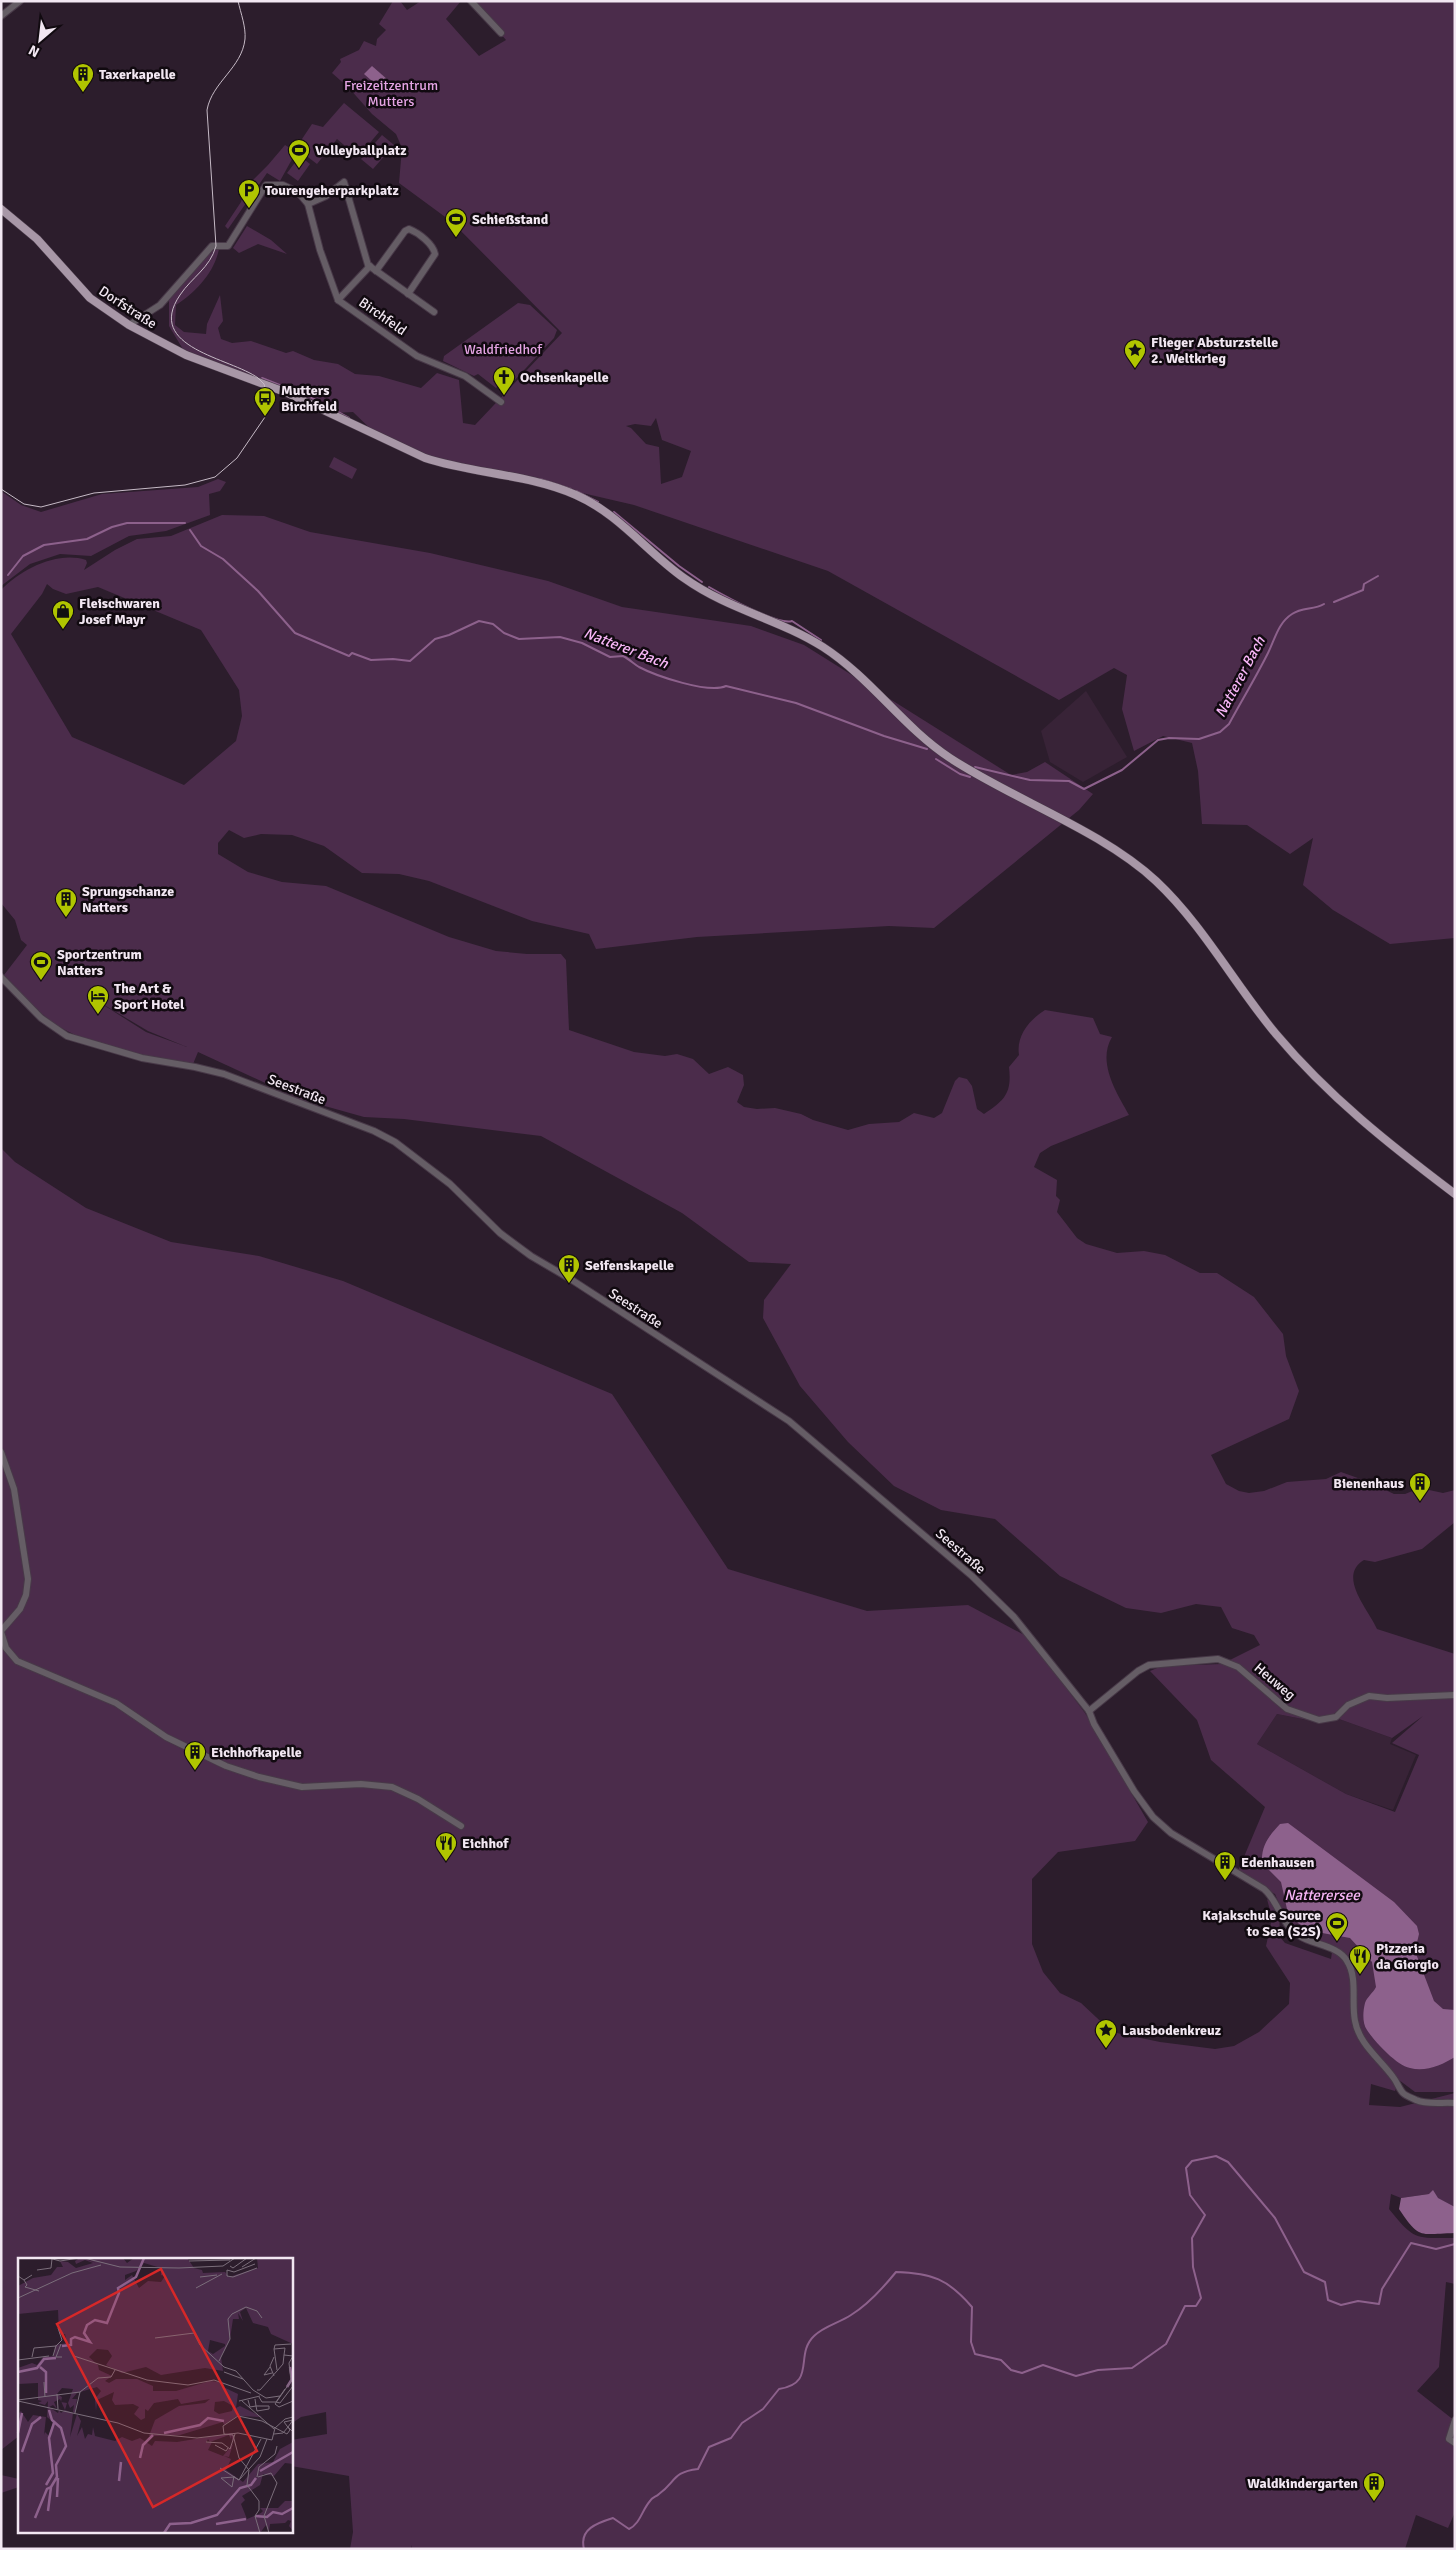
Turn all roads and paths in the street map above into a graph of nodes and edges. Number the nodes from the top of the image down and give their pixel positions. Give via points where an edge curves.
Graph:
1 (20, 1) edge
2 (471, 1) edge
3 (1, 16) edge
4 (501, 33) dead end
5 (308, 204) junction
6 (1, 209) edge
7 (370, 266) junction
8 (376, 271) junction
9 (408, 294) junction
10 (338, 300) junction
11 (434, 312) dead end
12 (129, 325) junction
13 (501, 402) dead end
14 (1, 977) edge
15 (1455, 1194) edge
16 (1, 1452) edge
17 (1, 1631) edge
18 (1455, 1695) edge
19 (1089, 1711) junction
20 (461, 1826) dead end
21 (1454, 2103) edge
22 (1455, 2420) edge
23 (1455, 2443) edge

1 - 3 street
2 - 4 street
5 - 7 street via 326,196 344,182
5 - 10 street, Birchfeld
5 - 12 street via 298,192 283,185 266,185 228,246 212,246 160,305
6 - 12 main road, Dorfstraße via 37,239 90,298
7 - 8 street
7 - 10 street
8 - 9 street
8 - 9 street via 405,231 416,232 435,254
9 - 11 street
10 - 13 street, Birchfeld via 417,356 465,376
12 - 15 main road, Dorfstraße via 186,355 267,385 425,458 574,494 612,517 670,568 703,591 823,647 947,756 1104,843 1145,872 1178,905 1264,1020 1312,1075 1377,1135
14 - 19 street, Seestraße via 41,1018 67,1036 142,1058 224,1074 350,1121 394,1142 450,1184 500,1233 531,1256 789,1422 972,1576 1014,1617
16 - 17 street via 14,1489 28,1579 20,1610
17 - 20 street via 6,1648 17,1661 116,1703 166,1737 226,1766 302,1787 361,1784 392,1788 418,1798
18 - 19 street, Heuweg via 1369,1696 1348,1704 1336,1717 1319,1720 1287,1709 1238,1667 1218,1659 1149,1665
19 - 21 street via 1153,1818 1171,1833 1271,1895 1296,1934 1309,1942 1334,1949 1346,1958 1351,1969 1357,2030 1403,2094 1419,2102
22 - 23 street via 1449,2435

